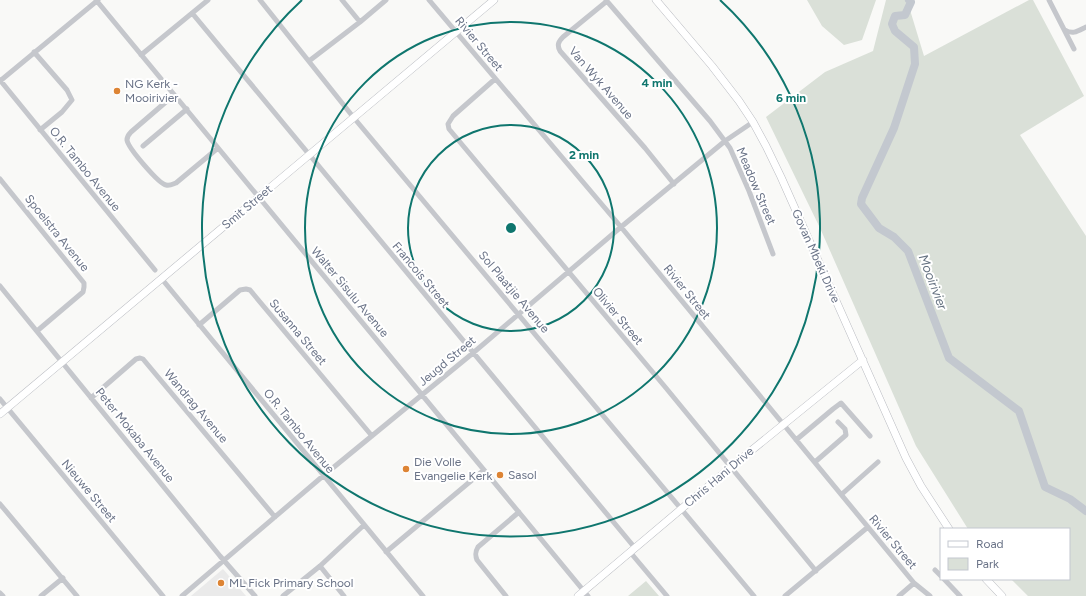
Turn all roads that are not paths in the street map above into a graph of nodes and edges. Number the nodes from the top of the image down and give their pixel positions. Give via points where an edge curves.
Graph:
1 (97, 0) edge
2 (208, 0) edge
3 (260, 0) edge
4 (342, 0) edge
5 (386, 0) edge
6 (429, 0) edge
7 (494, 0) edge
8 (606, 0) edge
9 (656, 0) edge
10 (1049, 0) edge
11 (192, 13) junction
12 (360, 22) junction
13 (1086, 27) edge
14 (1063, 28) junction
15 (456, 32) junction
16 (1074, 49) dead end
17 (34, 52) junction
18 (142, 55) junction
19 (309, 61) junction
20 (495, 79) junction
21 (0, 80) edge
22 (174, 95) junction
23 (187, 109) junction
24 (354, 118) junction
25 (753, 122) junction
26 (40, 130) junction
27 (725, 141) junction
28 (143, 146) dead end
29 (218, 148) junction
30 (309, 156) junction
31 (0, 179) edge
32 (674, 184) junction
33 (259, 198) junction
34 (621, 227) junction
35 (773, 254) dead end
36 (155, 270) dead end
37 (568, 271) junction
38 (161, 278) junction
39 (0, 286) edge
40 (519, 314) junction
41 (199, 325) junction
42 (37, 331) junction
43 (473, 353) junction
44 (863, 360) junction
45 (61, 362) junction
46 (422, 395) junction
47 (91, 398) junction
48 (0, 400) edge
49 (7, 408) junction
50 (0, 414) edge
51 (838, 422) dead end
52 (783, 424) junction
53 (372, 436) junction
54 (870, 436) dead end
55 (796, 440) junction
56 (814, 462) junction
57 (878, 462) dead end
58 (731, 467) junction
59 (484, 470) junction
60 (323, 476) junction
61 (842, 494) junction
62 (0, 504) edge
63 (682, 508) junction
64 (519, 512) junction
65 (275, 517) junction
66 (364, 525) junction
67 (868, 527) junction
68 (948, 528) edge
69 (632, 550) junction
70 (386, 552) junction
71 (224, 560) junction
72 (320, 566) junction
73 (935, 570) dead end
74 (816, 571) junction
75 (940, 575) edge
76 (63, 578) junction
77 (945, 580) edge
78 (987, 580) edge
79 (914, 583) junction
80 (0, 593) edge
81 (583, 594) edge
82 (3, 596) edge
83 (41, 596) edge
84 (77, 596) edge
85 (163, 596) edge
86 (182, 596) edge
87 (255, 596) edge
88 (283, 596) edge
89 (344, 596) edge
90 (423, 596) edge
91 (506, 596) edge
92 (667, 596) edge
93 (754, 596) edge
94 (785, 596) edge
95 (899, 596) edge
96 (930, 596) edge
97 (960, 596) edge
98 (1002, 596) edge

1 - 17 street
1 - 18 street, Walter Sisulu Avenue
2 - 11 street
3 - 19 street, Sol Plaatjie Avenue
4 - 12 street
5 - 12 street
6 - 15 street, Rivier Street
7 - 15 street, Smit Street
8 - 27 street, Meadow Street
8 - 32 street, Van Wyk Avenue via 563,37 558,43 558,48
9 - 25 street, Govan Mbeki Drive via 712,66
10 - 14 street
11 - 18 street
11 - 30 street, Francois Street
12 - 19 street
13 - 14 street via 1074,33
14 - 16 street
15 - 20 street, Rivier Street
15 - 24 street, Smit Street
17 - 21 street
17 - 26 street via 67,90 72,100
18 - 22 street, Walter Sisulu Avenue
19 - 24 street, Sol Plaatjie Avenue
20 - 34 street, Rivier Street
20 - 37 street, Olivier Street via 453,116 447,127
21 - 26 street, O.R. Tambo Avenue
22 - 23 street, Walter Sisulu Avenue
22 - 29 street via 130,132 127,140 132,150 165,185 176,183
23 - 28 street
23 - 29 street, Walter Sisulu Avenue
24 - 30 street, Smit Street
24 - 40 street, Sol Plaatjie Avenue
25 - 27 street, Jeugd Street
25 - 44 street, Govan Mbeki Drive via 781,177
26 - 36 street, O.R. Tambo Avenue
27 - 32 street, Jeugd Street
27 - 35 street, Meadow Street via 733,153
29 - 33 street, Walter Sisulu Avenue
30 - 33 street, Smit Street
30 - 43 street, Francois Street
31 - 42 street, Spoelstra Avenue via 84,282 83,292
32 - 34 street, Jeugd Street
33 - 38 street, Smit Street
33 - 46 street, Walter Sisulu Avenue
34 - 37 street, Jeugd Street
34 - 52 street, Rivier Street
37 - 40 street, Jeugd Street
37 - 58 street, Olivier Street
38 - 41 street, O.R. Tambo Avenue
38 - 45 street, Smit Street
39 - 42 street, Peter Mokaba Avenue
40 - 43 street, Jeugd Street
40 - 63 street, Sol Plaatjie Avenue
41 - 53 street, Susanna Street via 240,290 250,290
41 - 60 street, O.R. Tambo Avenue
42 - 45 street, Peter Mokaba Avenue
43 - 46 street, Jeugd Street
43 - 69 street, Francois Street
44 - 52 street, Chris Hani Drive
44 - 68 street, Govan Mbeki Drive via 906,458
45 - 47 street, Peter Mokaba Avenue
45 - 49 street, Smit Street
46 - 53 street, Jeugd Street
46 - 59 street, Walter Sisulu Avenue
47 - 65 street, Wandrag Avenue via 136,359 143,359
47 - 71 street, Peter Mokaba Avenue
48 - 49 street, Nieuwe Street
49 - 50 street, Smit Street
49 - 85 street, Nieuwe Street
51 - 56 street via 846,434
52 - 55 street, Rivier Street
52 - 58 street, Chris Hani Drive
53 - 60 street, Jeugd Street
54 - 55 street via 841,403
55 - 56 street, Rivier Street
56 - 61 street, Rivier Street
57 - 61 street
58 - 63 street, Chris Hani Drive
58 - 74 street, Olivier Street
59 - 64 street, Walter Sisulu Avenue
59 - 70 street
60 - 65 street, Jeugd Street
60 - 66 street, O.R. Tambo Avenue
61 - 67 street, Rivier Street
62 - 76 street
63 - 69 street, Chris Hani Drive
63 - 93 street, Sol Plaatjie Avenue
64 - 81 street, Walter Sisulu Avenue
64 - 91 street via 478,547 475,556
65 - 71 street, Jeugd Street
66 - 70 street, O.R. Tambo Avenue
66 - 72 street
67 - 74 street
67 - 79 street, Rivier Street
69 - 81 street, Chris Hani Drive
69 - 92 street, Francois Street
70 - 90 street, O.R. Tambo Avenue
71 - 86 street, Jeugd Street
71 - 87 street, Peter Mokaba Avenue
72 - 88 street
72 - 89 street
73 - 75 street
74 - 94 street
76 - 83 street
76 - 84 street
77 - 97 street
78 - 98 street
79 - 95 street
79 - 96 street, Rivier Street
80 - 82 street

